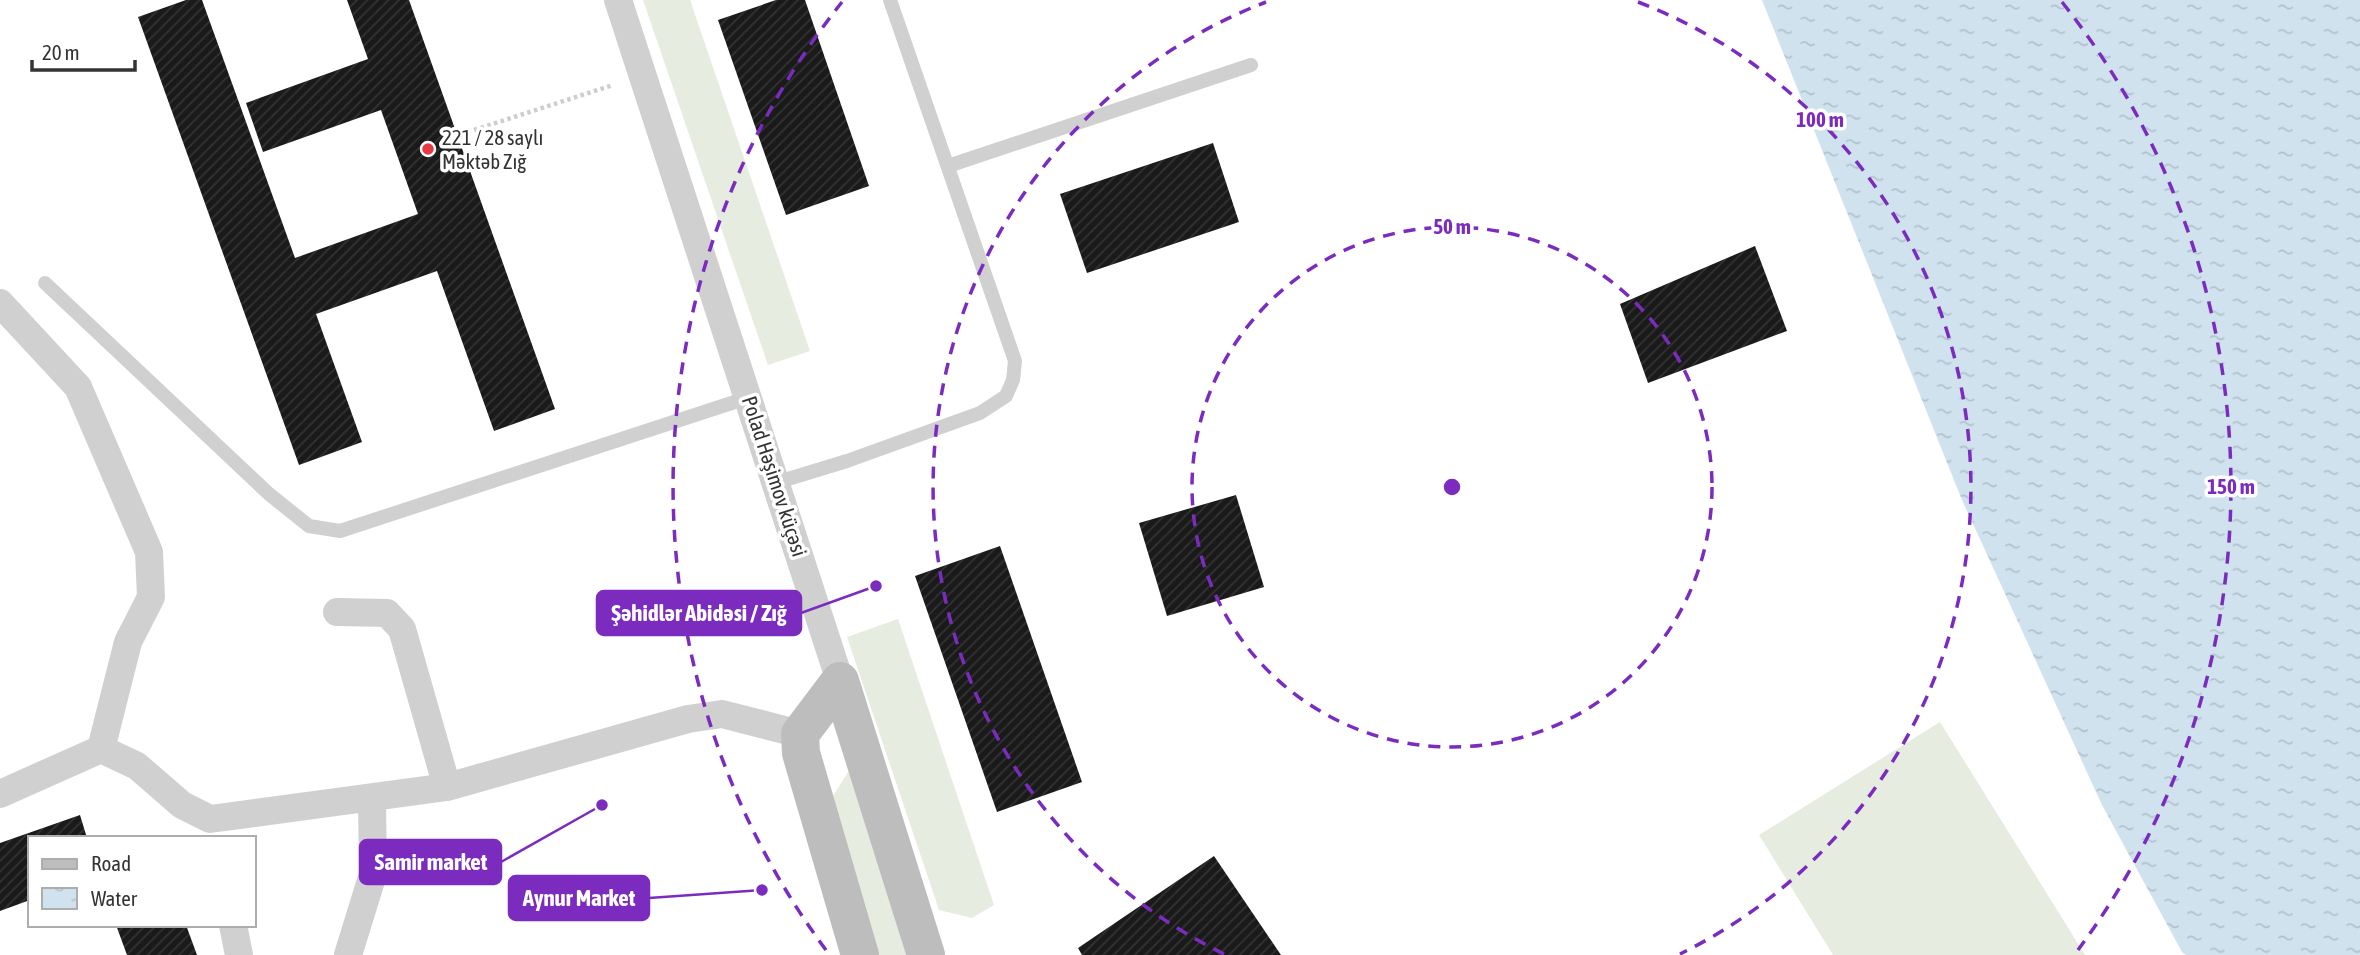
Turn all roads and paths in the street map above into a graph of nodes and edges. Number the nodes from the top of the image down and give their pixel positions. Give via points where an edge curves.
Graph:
1 (618, 0) edge
2 (890, 0) edge
3 (1251, 65) dead end
4 (643, 75) junction
5 (474, 130) dead end
6 (948, 166) junction
7 (45, 283) dead end
8 (0, 303) edge
9 (750, 397) junction
10 (778, 482) junction
11 (337, 612) dead end
12 (840, 681) junction
13 (800, 734) junction
14 (101, 749) junction
15 (447, 787) junction
16 (0, 794) edge
17 (372, 799) junction
18 (212, 829) edge
19 (233, 927) edge
20 (239, 955) edge
21 (348, 955) edge
22 (860, 955) edge
23 (926, 955) edge

1 - 4 street, Polad Həşimov küçəsi
2 - 6 lane
3 - 6 lane
4 - 5 path
4 - 9 street, Polad Həşimov küçəsi
6 - 10 lane via 1015,361 1006,396 980,413
7 - 9 lane via 269,494 309,526 341,531
8 - 14 street via 78,387 149,552 151,597 128,642
9 - 10 street, Polad Həşimov küçəsi
10 - 12 street, Polad Həşimov küçəsi
11 - 15 street via 387,613 402,629
12 - 13 street
12 - 23 street, Polad Həşimov küçəsi
13 - 15 street via 761,722 710,715
13 - 22 street via 801,753
14 - 16 street
14 - 18 street via 137,766
15 - 17 street
17 - 18 street
17 - 21 street via 373,874
19 - 20 street

